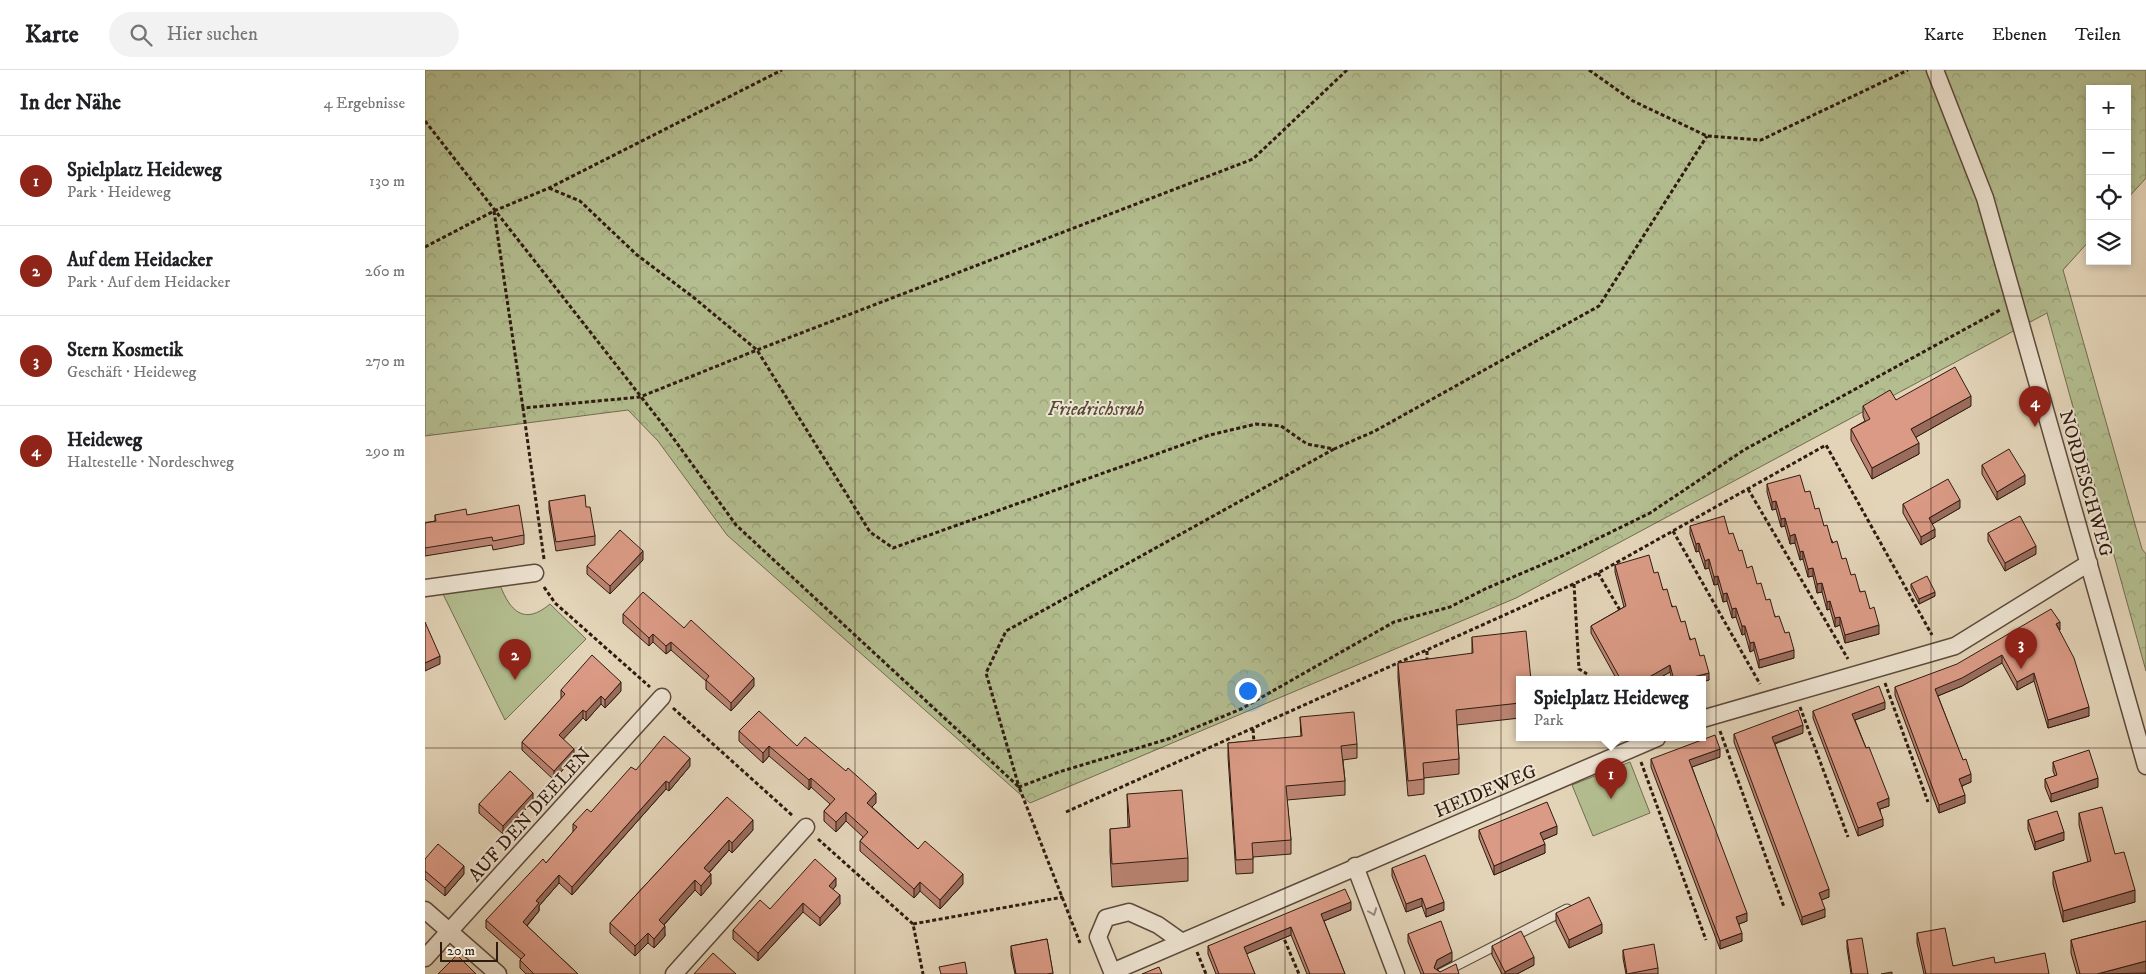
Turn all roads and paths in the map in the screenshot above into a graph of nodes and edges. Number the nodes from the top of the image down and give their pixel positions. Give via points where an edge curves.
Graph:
1 (782, 70) edge
2 (1347, 70) edge
3 (1589, 70) edge
4 (1908, 70) edge
5 (1935, 70) edge
6 (425, 121) edge
7 (1707, 136) junction
8 (549, 188) junction
9 (495, 210) junction
10 (425, 248) edge
11 (2016, 301) junction
12 (757, 350) junction
13 (640, 397) junction
14 (523, 408) junction
15 (1334, 449) junction
16 (1748, 489) junction
17 (1673, 531) junction
18 (2089, 563) junction
19 (535, 573) junction
20 (1598, 573) junction
21 (1574, 584) junction
22 (425, 588) edge
23 (1622, 614) edge
24 (1941, 650) junction
25 (1427, 651) junction
26 (1879, 668) junction
27 (1427, 670) edge
28 (1587, 674) dead end
29 (1857, 674) junction
30 (1795, 693) junction
31 (662, 697) junction
32 (1769, 700) junction
33 (1708, 718) edge
34 (1253, 729) junction
35 (1650, 741) edge
36 (1255, 745) edge
37 (1635, 747) junction
38 (2146, 766) edge
39 (1019, 787) junction
40 (1928, 802) dead end
41 (1065, 812) dead end
42 (806, 827) junction
43 (1848, 837) dead end
44 (1355, 866) junction
45 (1063, 897) junction
46 (1579, 903) edge
47 (1784, 906) dead end
48 (425, 910) edge
49 (913, 924) junction
50 (1281, 930) edge
51 (448, 932) junction
52 (1706, 940) dead end
53 (1181, 942) junction
54 (1082, 946) dead end
55 (425, 958) edge
56 (1112, 973) edge
57 (498, 974) edge
58 (674, 974) edge
59 (923, 974) edge
60 (1299, 974) edge
61 (1397, 974) edge
62 (1440, 974) edge

1 - 8 path
2 - 12 path via 1253,159
3 - 7 path via 1633,101
4 - 7 path via 1761,140
5 - 11 street, NORDESCHWEG via 1985,198
6 - 9 path
7 - 15 path via 1599,306 1375,431
8 - 9 path
8 - 12 path via 580,201 637,255
9 - 10 path
9 - 13 path
9 - 14 path
11 - 18 street, NORDESCHWEG
11 - 39 path via 1744,450 1650,513 1568,553 1451,607 1394,622 1241,709 1168,739
12 - 13 path
12 - 15 path via 870,532 893,548 1210,435 1256,424 1281,426 1307,444
13 - 14 path
13 - 39 path via 736,525
14 - 19 path via 544,562
15 - 39 path via 1006,631 986,673
16 - 17 path
16 - 24 path via 1826,445
16 - 29 path
17 - 20 path
17 - 32 path
18 - 24 street via 1955,646
18 - 38 street, NORDESCHWEG
19 - 22 street
19 - 31 path via 555,603
20 - 21 path
20 - 23 path
21 - 25 path
21 - 28 path via 1579,669
24 - 26 street
25 - 27 path
25 - 34 path
26 - 29 street
26 - 40 path
29 - 30 street
30 - 32 street
30 - 43 path
31 - 42 path
31 - 51 street, AUF DEN DEELEN
32 - 33 street
33 - 47 path
34 - 36 path
34 - 41 path
35 - 37 street, HEIDEWEG
37 - 44 street, HEIDEWEG
37 - 52 path
39 - 45 path
42 - 49 path
42 - 58 street
44 - 53 street, HEIDEWEG
44 -> 61 street
45 - 49 path
45 - 54 path
46 - 62 lane
48 - 51 street
49 - 59 path
50 - 60 path
51 - 55 street, AUF DEN DEELEN
51 - 57 street
53 - 56 street, HEIDEWEG
53 - 56 street, HEIDEWEG via 1158,924 1129,912 1107,918 1098,937

